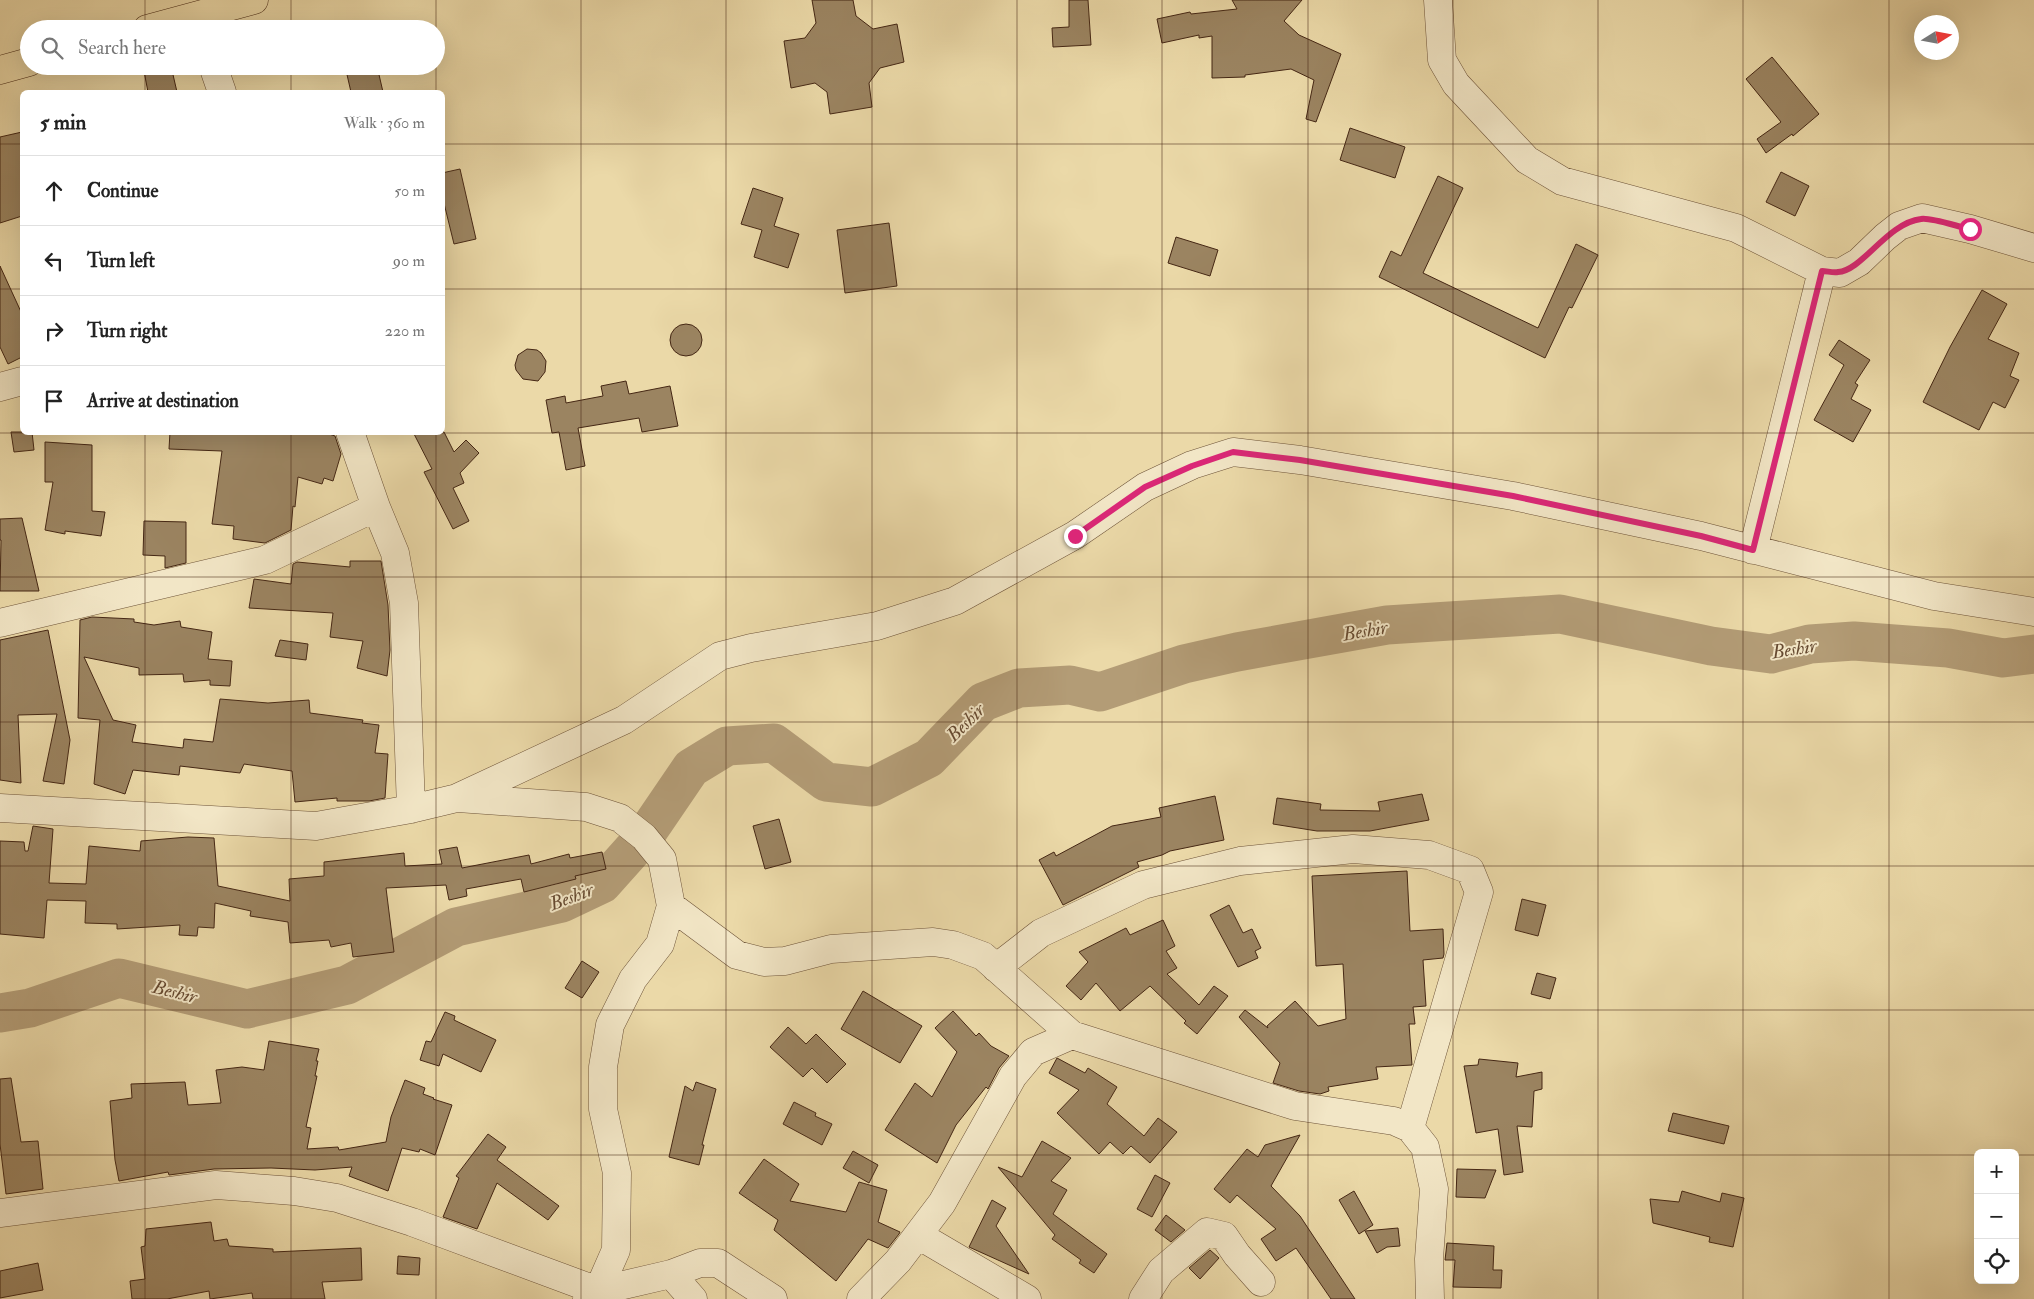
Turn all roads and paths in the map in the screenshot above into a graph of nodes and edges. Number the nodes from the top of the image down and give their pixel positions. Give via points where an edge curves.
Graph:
1 (254, 0) edge
2 (1438, 0) edge
3 (197, 15) edge
4 (179, 20) edge
5 (20, 64) edge
6 (0, 70) edge
7 (216, 75) edge
8 (221, 90) edge
9 (2034, 248) edge
10 (1822, 271) junction
11 (20, 382) edge
12 (0, 387) edge
13 (351, 435) edge
14 (376, 507) junction
15 (1753, 550) junction
16 (2034, 612) edge
17 (0, 623) edge
18 (457, 798) junction
19 (0, 808) edge
20 (411, 809) junction
21 (671, 906) junction
22 (996, 968) junction
23 (1072, 1035) junction
24 (1410, 1128) junction
25 (0, 1213) edge
26 (918, 1235) junction
27 (671, 1274) junction
28 (1261, 1282) dead end
29 (592, 1295) edge
30 (693, 1299) edge
31 (773, 1299) edge
32 (861, 1299) edge
33 (1026, 1299) edge
34 (1143, 1299) edge
35 (1430, 1299) edge

1 - 3 main road
2 - 10 street via 1442,60 1456,84 1527,160 1562,181 1736,228
3 - 4 main road
5 - 6 main road
7 - 8 street
9 - 10 street via 1922,218 1900,226 1859,262 1840,273
10 - 15 street
11 - 12 street
13 - 14 street
14 - 17 street via 265,560
14 - 20 street via 395,553 404,602
15 - 16 street via 1934,596
15 - 18 street via 1513,496 1233,452 1145,487 1075,536 955,601 877,626 720,656 624,720
18 - 20 street
18 - 21 street via 586,807 620,818 644,837 662,859
19 - 20 street via 316,826
21 - 22 street via 737,955 764,962 831,949 933,942 974,951
21 - 29 street via 660,944 633,979 610,1025 603,1067 604,1109 617,1172 616,1250
22 - 23 street
22 - 24 street via 1041,933 1143,886 1240,862 1353,849 1429,855 1470,870 1479,892
23 - 24 street via 1295,1106 1394,1121
23 - 26 street via 1033,1052 1013,1076 942,1203
24 - 35 street via 1425,1147 1434,1189
25 - 29 street via 216,1185 294,1191 337,1198 412,1222
26 - 32 street
26 - 33 street
27 - 29 street
27 - 30 street
27 - 31 street via 700,1263 718,1263
28 - 34 street via 1224,1236 1208,1232 1161,1272

